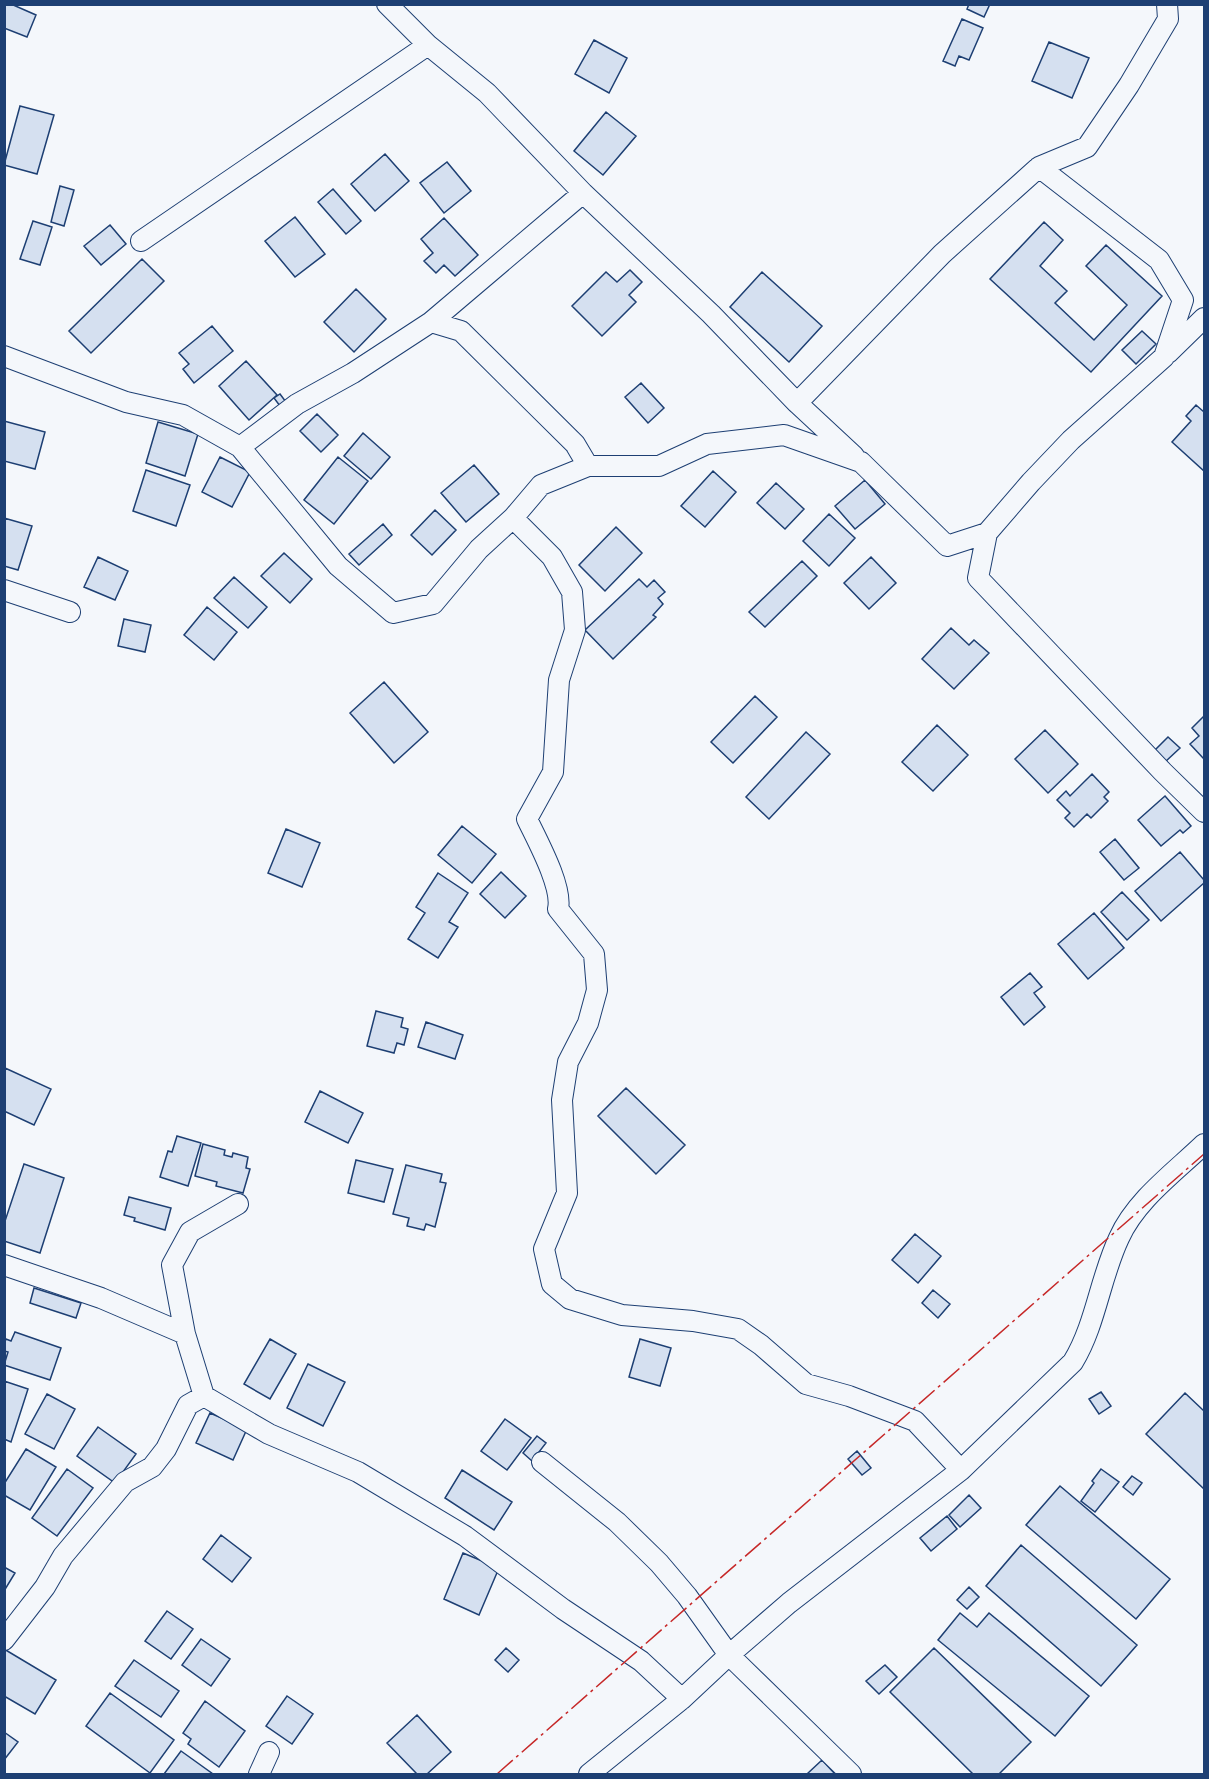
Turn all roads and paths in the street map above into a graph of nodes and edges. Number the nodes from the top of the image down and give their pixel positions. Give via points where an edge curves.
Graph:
1 (387, 4) edge
2 (1167, 4) edge
3 (428, 45) junction
4 (1039, 167) junction
5 (583, 193) junction
6 (141, 241) dead end
7 (1204, 318) edge
8 (431, 322) junction
9 (4, 357) edge
10 (1164, 357) junction
11 (796, 403) junction
12 (240, 447) junction
13 (861, 462) junction
14 (588, 466) junction
15 (513, 518) junction
16 (987, 533) junction
17 (4, 590) edge
18 (70, 612) dead end
19 (1204, 812) edge
20 (1204, 1144) edge
21 (238, 1204) dead end
22 (4, 1265) edge
23 (185, 1334) junction
24 (204, 1396) junction
25 (542, 1462) dead end
26 (961, 1470) junction
27 (4, 1640) edge
28 (729, 1654) junction
29 (682, 1699) junction
30 (269, 1752) dead end
31 (259, 1774) edge
32 (589, 1774) edge
33 (851, 1774) edge

1 - 3 street
2 - 4 street via 1168,19 1087,147
3 - 5 street via 487,93
3 - 6 street
4 - 10 street via 1159,260 1183,300
4 - 11 street via 942,254
5 - 8 street
5 - 11 street via 711,314
7 - 10 street
8 - 12 street via 297,404
8 - 14 street via 461,331 575,444
9 - 12 street via 126,402 183,415
10 - 16 street via 1071,440
11 - 13 street
12 - 15 street via 338,566 393,613 433,604 479,549
13 - 14 street via 784,435 707,444 659,466
13 - 16 street via 947,546
14 - 15 street via 541,485
15 - 26 street via 552,557 572,592 574,630 559,680 553,772 527,819 547,860 560,901 558,909 594,954 597,990 588,1023 567,1062 562,1100 567,1193 544,1249 552,1284 570,1299 622,1316 738,1329 806,1384 915,1421
16 - 19 street via 978,578
17 - 18 street
20 - 26 street via 1143,1202 1119,1236 1082,1347 1073,1362
21 - 23 street via 190,1232 172,1265
22 - 23 street via 101,1298
23 - 24 street
24 - 27 street via 188,1405 166,1449 152,1467 125,1482 63,1556 45,1587
24 - 29 street via 269,1434 358,1472 465,1536 641,1661
25 - 28 street via 617,1522 659,1563
26 - 28 street
28 - 29 street
28 - 33 street
29 - 32 street
30 - 31 street

